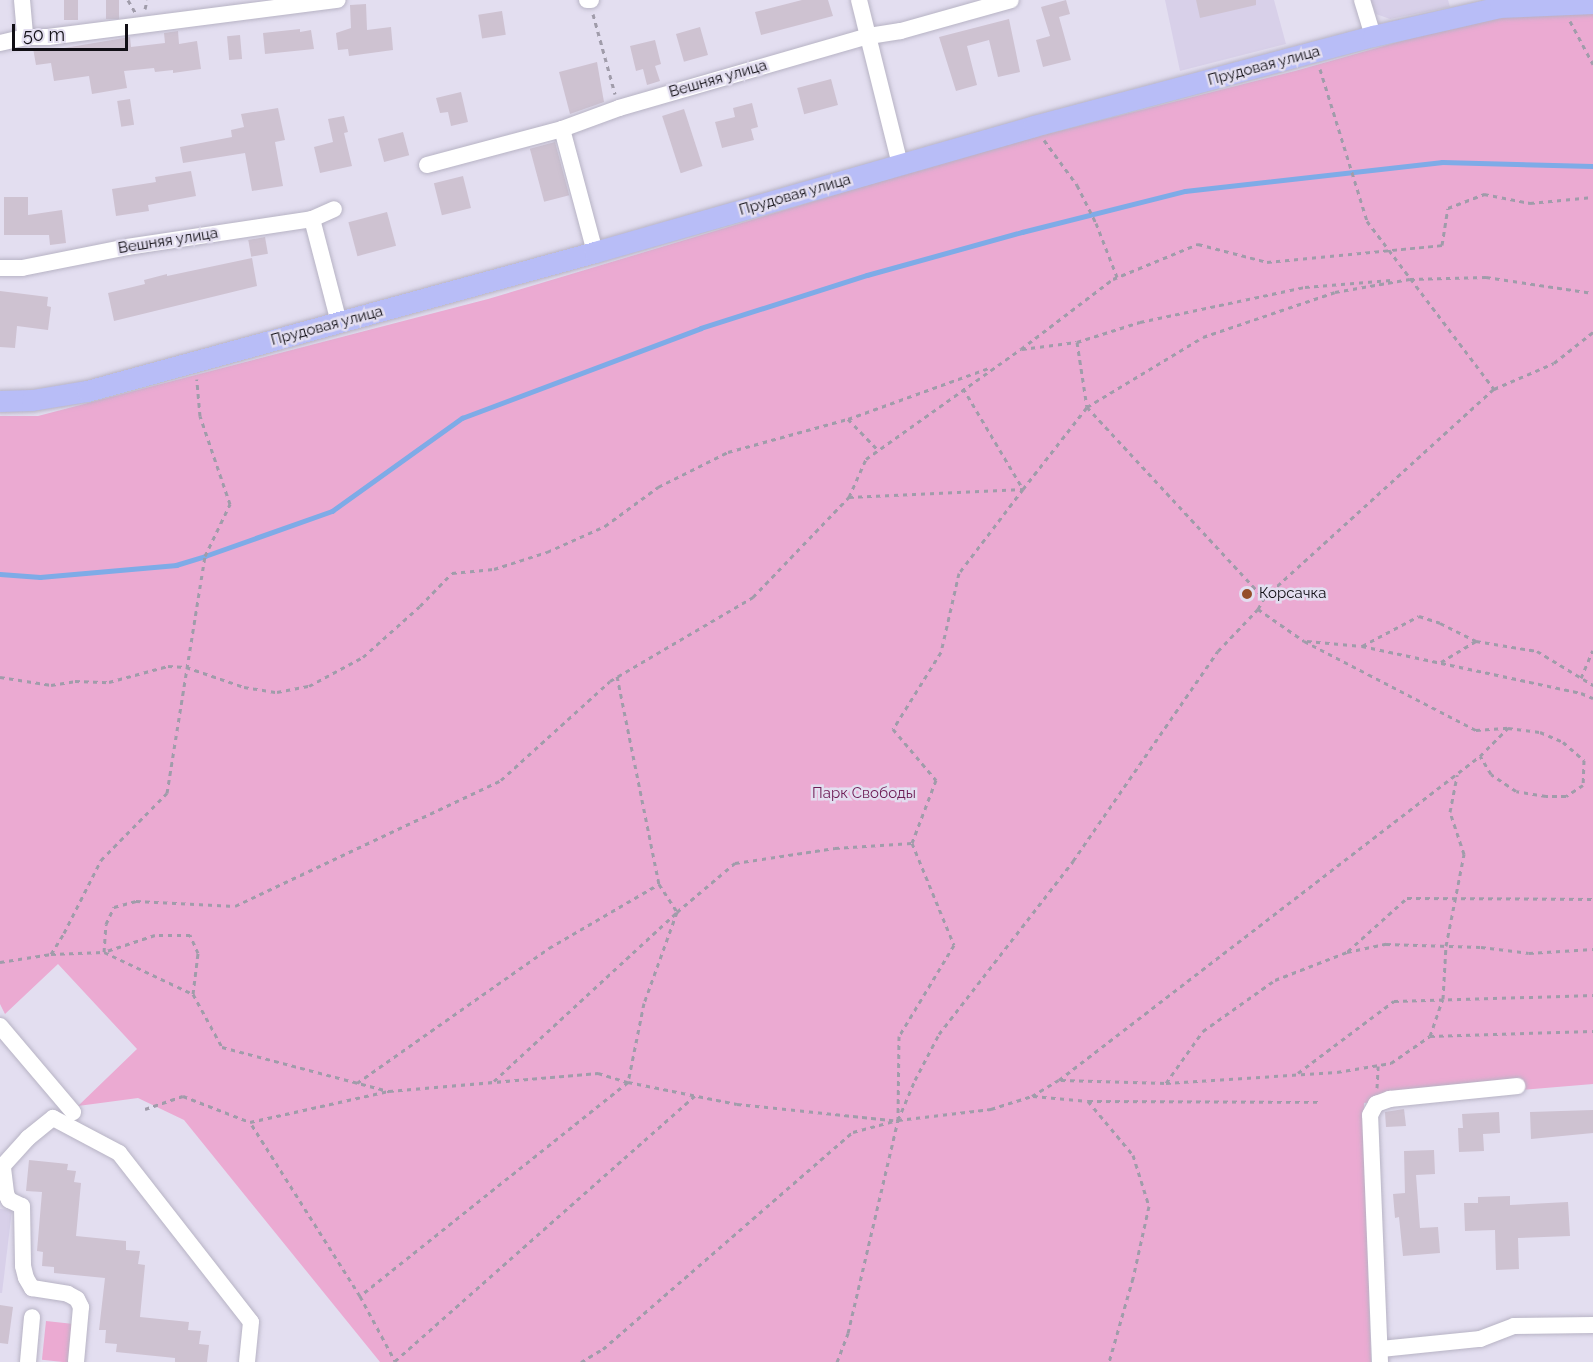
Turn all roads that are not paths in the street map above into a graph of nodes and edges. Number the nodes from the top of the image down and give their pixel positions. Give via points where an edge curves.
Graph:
1 (21, 0) edge
2 (338, 0) edge
3 (859, 0) edge
4 (1011, 0) edge
5 (1362, 0) edge
6 (1561, 2) edge
7 (279, 3) edge
8 (1593, 3) edge
9 (869, 36) junction
10 (1373, 36) junction
11 (25, 37) junction
12 (0, 43) edge
13 (562, 129) junction
14 (900, 164) junction
15 (427, 165) dead end
16 (334, 208) dead end
17 (312, 219) junction
18 (595, 252) junction
19 (0, 268) edge
20 (339, 323) junction
21 (0, 401) edge
22 (0, 1026) edge
23 (1517, 1086) dead end
24 (73, 1112) dead end
25 (1, 1168) edge
26 (33, 1317) dead end
27 (1593, 1325) edge
28 (1381, 1355) edge
29 (28, 1362) edge
30 (76, 1362) edge
31 (247, 1362) edge

1 - 11 street
2 - 7 street
3 - 9 street
4 - 9 street, Вешняя улица via 901,31
5 - 10 street
6 - 8 main road, Прудовая улица
6 - 10 main road, Прудовая улица via 1500,7
7 - 11 street via 48,37
9 - 13 street, Вешняя улица via 619,108
9 - 14 street
10 - 14 main road, Прудовая улица
11 - 12 street
13 - 15 street, Вешняя улица
13 - 18 street
14 - 18 main road, Прудовая улица
16 - 17 street, Вешняя улица
17 - 19 street, Вешняя улица via 127,247 22,268
17 - 20 street
18 - 20 main road, Прудовая улица
20 - 21 main road, Прудовая улица via 87,391
22 - 24 street
23 - 28 street via 1390,1099 1376,1104 1370,1115
25 - 30 street via 9,1200 22,1206 26,1278 32,1288 68,1294 81,1307
25 - 31 street via 53,1118 119,1153 250,1322
26 - 29 street
27 - 28 street via 1514,1326 1480,1339

